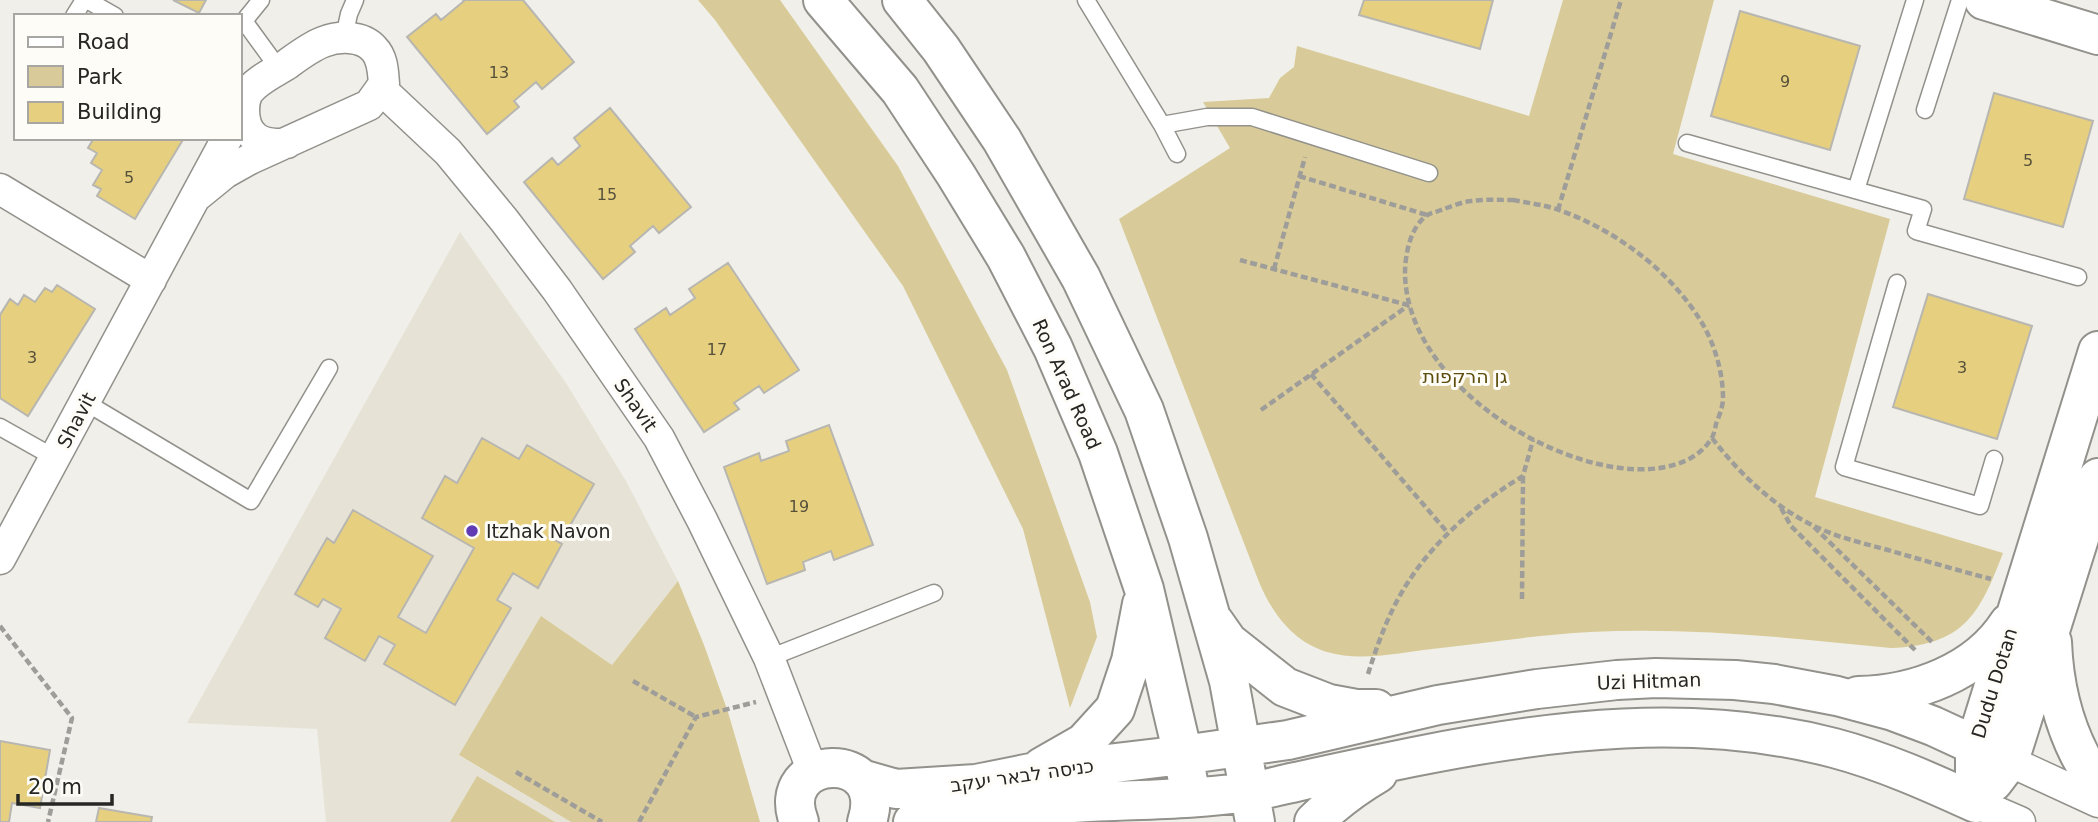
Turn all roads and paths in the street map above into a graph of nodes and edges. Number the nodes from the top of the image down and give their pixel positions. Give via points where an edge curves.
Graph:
1 (85, 0) edge
2 (261, 0) edge
3 (355, 0) edge
4 (823, 0) edge
5 (902, 0) edge
6 (1086, 0) edge
7 (1621, 0) edge
8 (1914, 0) edge
9 (1960, 0) edge
10 (1984, 0) edge
11 (110, 14) edge
12 (2035, 16) junction
13 (2098, 19) edge
14 (2098, 35) edge
15 (344, 37) junction
16 (279, 69) junction
17 (381, 89) junction
18 (243, 100) edge
19 (1925, 110) dead end
20 (1163, 125) junction
21 (1311, 136) junction
22 (226, 140) edge
23 (287, 143) junction
24 (1687, 143) dead end
25 (1177, 154) dead end
26 (1429, 173) dead end
27 (1299, 176) junction
28 (0, 189) edge
29 (1856, 190) junction
30 (198, 195) junction
31 (1558, 210) junction
32 (1427, 215) junction
33 (1240, 260) dead end
34 (1274, 269) junction
35 (2078, 277) dead end
36 (151, 280) junction
37 (1897, 283) dead end
38 (1409, 305) junction
39 (2098, 351) edge
40 (329, 368) dead end
41 (1311, 374) junction
42 (85, 402) junction
43 (1261, 410) dead end
44 (0, 427) edge
45 (1712, 438) junction
46 (1533, 440) junction
47 (55, 458) junction
48 (1994, 459) dead end
49 (1523, 476) junction
50 (2095, 496) edge
51 (1779, 505) junction
52 (1811, 524) junction
53 (1448, 533) junction
54 (0, 559) edge
55 (1144, 589) junction
56 (934, 593) dead end
57 (1522, 599) dead end
58 (2021, 599) junction
59 (1211, 617) junction
60 (2054, 619) junction
61 (0, 626) edge
62 (769, 658) junction
63 (1951, 673) junction
64 (633, 681) dead end
65 (784, 695) junction
66 (1838, 696) junction
67 (1438, 705) junction
68 (1356, 709) junction
69 (696, 717) junction
70 (1241, 747) junction
71 (1975, 747) junction
72 (1183, 755) junction
73 (1415, 756) junction
74 (2009, 761) junction
75 (516, 772) dead end
76 (813, 772) junction
77 (1031, 773) junction
78 (861, 779) junction
79 (2098, 785) edge
80 (2098, 802) edge
81 (1976, 803) junction
82 (1059, 804) junction
83 (1253, 807) edge
84 (1192, 810) edge
85 (48, 822) edge
86 (602, 822) edge
87 (639, 822) edge
88 (799, 822) edge
89 (867, 822) edge
90 (913, 822) edge
91 (1110, 822) edge
92 (1314, 822) edge
93 (2020, 822) edge

1 - 11 lane
2 - 16 lane via 244,21
3 - 15 lane
4 - 55 street, Ron Arad Road via 900,90 1006,257 1053,348 1098,453
5 - 59 street via 1002,140 1081,278 1144,410
6 - 20 lane
7 - 31 path
8 - 29 lane
9 - 19 lane
10 - 12 street
12 - 13 street
12 - 14 street
15 - 16 street via 322,42
15 - 17 street via 374,48 383,66
16 - 18 street
17 - 23 street, Shavit via 369,105
17 - 62 street, Shavit via 448,152 504,220 659,438
18 - 23 street via 244,123 250,134 262,142
20 - 21 lane via 1207,117 1251,117
20 - 25 lane
21 - 26 lane
21 - 27 path
22 - 30 street, Shavit
23 - 30 street, Shavit via 225,173
24 - 29 lane
27 - 32 path
27 - 34 path
28 - 36 street
29 - 35 lane via 1923,209 1916,231
30 - 36 street, Shavit
31 - 32 path via 1513,200 1469,201
31 - 45 path via 1602,229 1642,256 1676,288 1703,324 1719,362 1723,401
32 - 38 path via 1408,249 1405,282
33 - 34 path
34 - 38 path
36 - 42 street, Shavit
37 - 48 lane via 1843,467 1980,506
38 - 41 path
38 - 46 path via 1421,336 1460,386 1490,413
39 - 58 street, Dudu Dotan
40 - 42 lane via 251,501
41 - 43 path
41 - 53 path
42 - 47 street, Shavit
44 - 47 lane
45 - 46 path via 1696,455 1675,465 1640,470 1586,461
45 - 51 path via 1746,477
46 - 49 path
47 - 54 street, Shavit
49 - 53 path
49 - 57 path
50 - 60 street, Dudu Dotan
51 - 52 path
51 - 63 path via 1791,526
52 - 58 path
52 - 63 path
53 - 68 path via 1398,599
55 - 72 street, Ron Arad Road
55 - 77 street via 1131,662 1115,709 1084,743
56 - 62 lane
58 - 63 street via 1992,644
58 - 71 street, Dudu Dotan
59 - 68 street via 1228,642 1286,687
59 - 70 street
60 - 74 street, Dudu Dotan
60 - 79 street via 2053,663 2060,703 2074,742
61 - 85 path via 72,718
62 - 65 street, Shavit
63 - 66 street via 1883,694
64 - 69 path
65 - 69 path
65 - 76 street, Shavit
66 - 67 street, Uzi Hitman via 1774,684 1656,678 1577,684
66 - 71 street, Uzi Hitman via 1893,711
67 - 68 street
67 - 70 street, Uzi Hitman
69 - 87 path
70 - 72 street, Uzi Hitman
70 - 83 street
71 - 74 street, Uzi Hitman
71 - 81 street, Dudu Dotan
72 - 77 street, כניסה לבאר יעקב
72 - 84 street, Ron Arad Road
73 - 81 street via 1598,729 1716,729 1835,749
73 - 83 street
73 - 92 street via 1357,784
74 - 80 street, Uzi Hitman
74 - 81 street, Dudu Dotan
75 - 86 path
76 - 78 street, כניסה לבאר יעקב via 834,766
76 - 88 street via 798,790
77 - 78 street, כניסה לבאר יעקב via 976,784 896,789
78 - 89 street via 871,801
81 - 93 street
82 - 84 street
82 - 90 street
82 - 91 street
83 - 84 street

